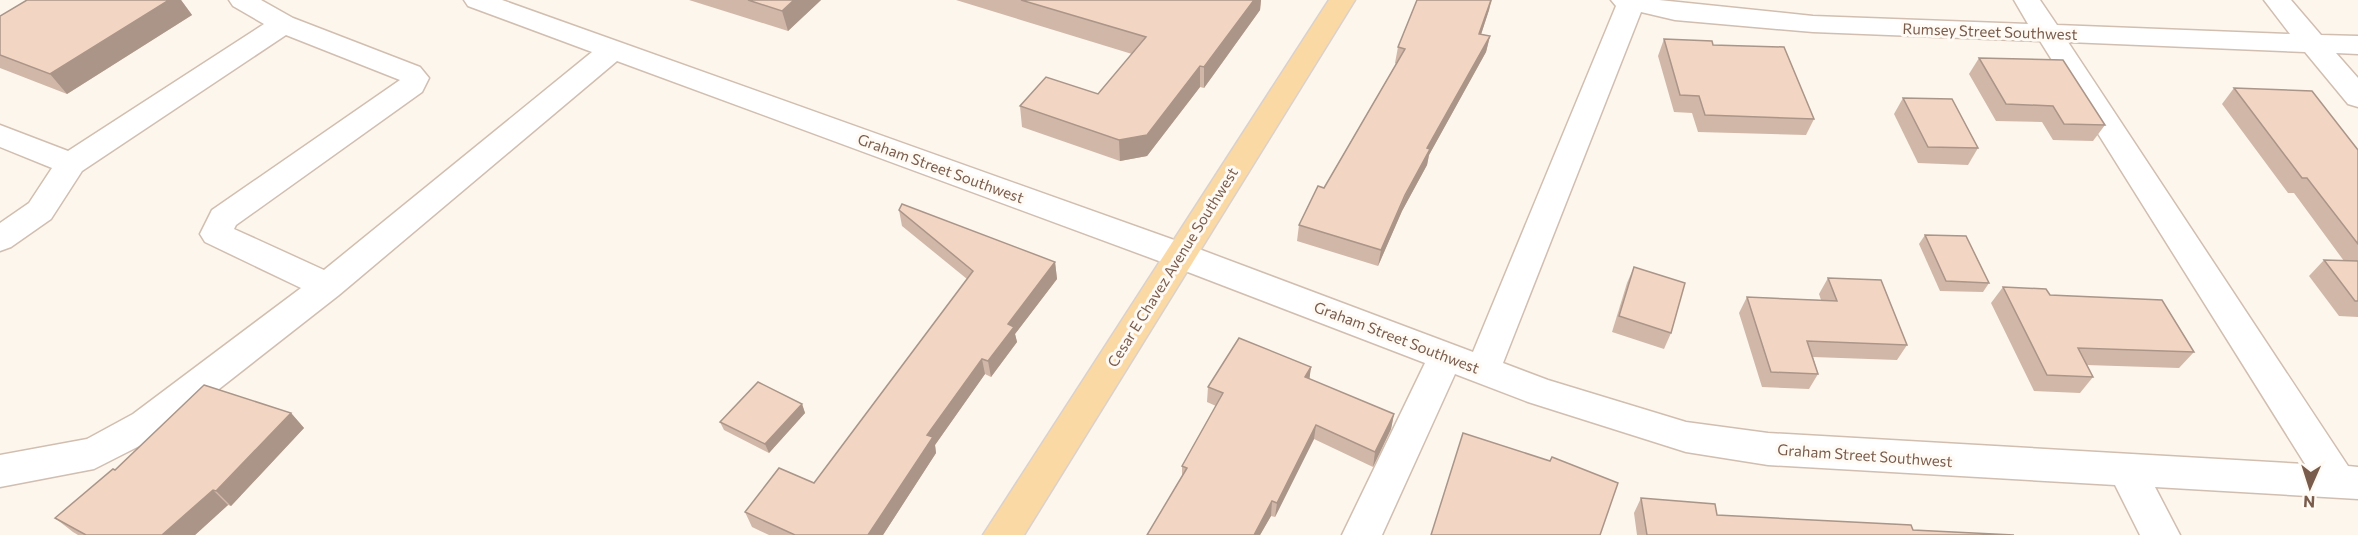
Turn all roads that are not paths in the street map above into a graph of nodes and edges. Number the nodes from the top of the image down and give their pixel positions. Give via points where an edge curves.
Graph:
1 (242, 0) edge
2 (477, 0) edge
3 (1342, 0) edge
4 (2027, 0) edge
5 (2277, 0) edge
6 (1629, 1) edge
7 (283, 24) junction
8 (2047, 33) junction
9 (2312, 43) junction
10 (2358, 45) edge
11 (613, 49) junction
12 (2358, 97) edge
13 (0, 135) edge
14 (71, 164) junction
15 (0, 239) edge
16 (1179, 255) junction
17 (327, 286) junction
18 (1446, 356) junction
19 (1484, 370) junction
20 (0, 471) edge
21 (2127, 471) junction
22 (2348, 483) edge
23 (1003, 535) edge
24 (1362, 535) edge
25 (2160, 535) edge

1 - 7 street
2 - 11 street, Graham Street Southwest
3 - 16 main road, Cesar E Chavez Avenue Southwest
4 - 8 street
5 - 9 street
6 - 8 street, Rumsey Street Southwest via 1733,19
6 - 19 street
7 - 14 street
7 - 17 street via 415,78 412,85 223,218 216,234
8 - 9 street, Rumsey Street Southwest
8 - 22 street
9 - 10 street, Rumsey Street Southwest
9 - 12 street
11 - 16 street, Graham Street Southwest
11 - 17 street
13 - 14 street
14 - 15 street via 40,211
16 - 18 street, Graham Street Southwest
16 - 23 main road, Cesar E Chavez Avenue Southwest
17 - 20 street via 146,425 94,453
18 - 19 street, Graham Street Southwest
18 - 24 street
19 - 21 street, Graham Street Southwest via 1686,437 1768,449
21 - 22 street, Graham Street Southwest
21 - 25 street

